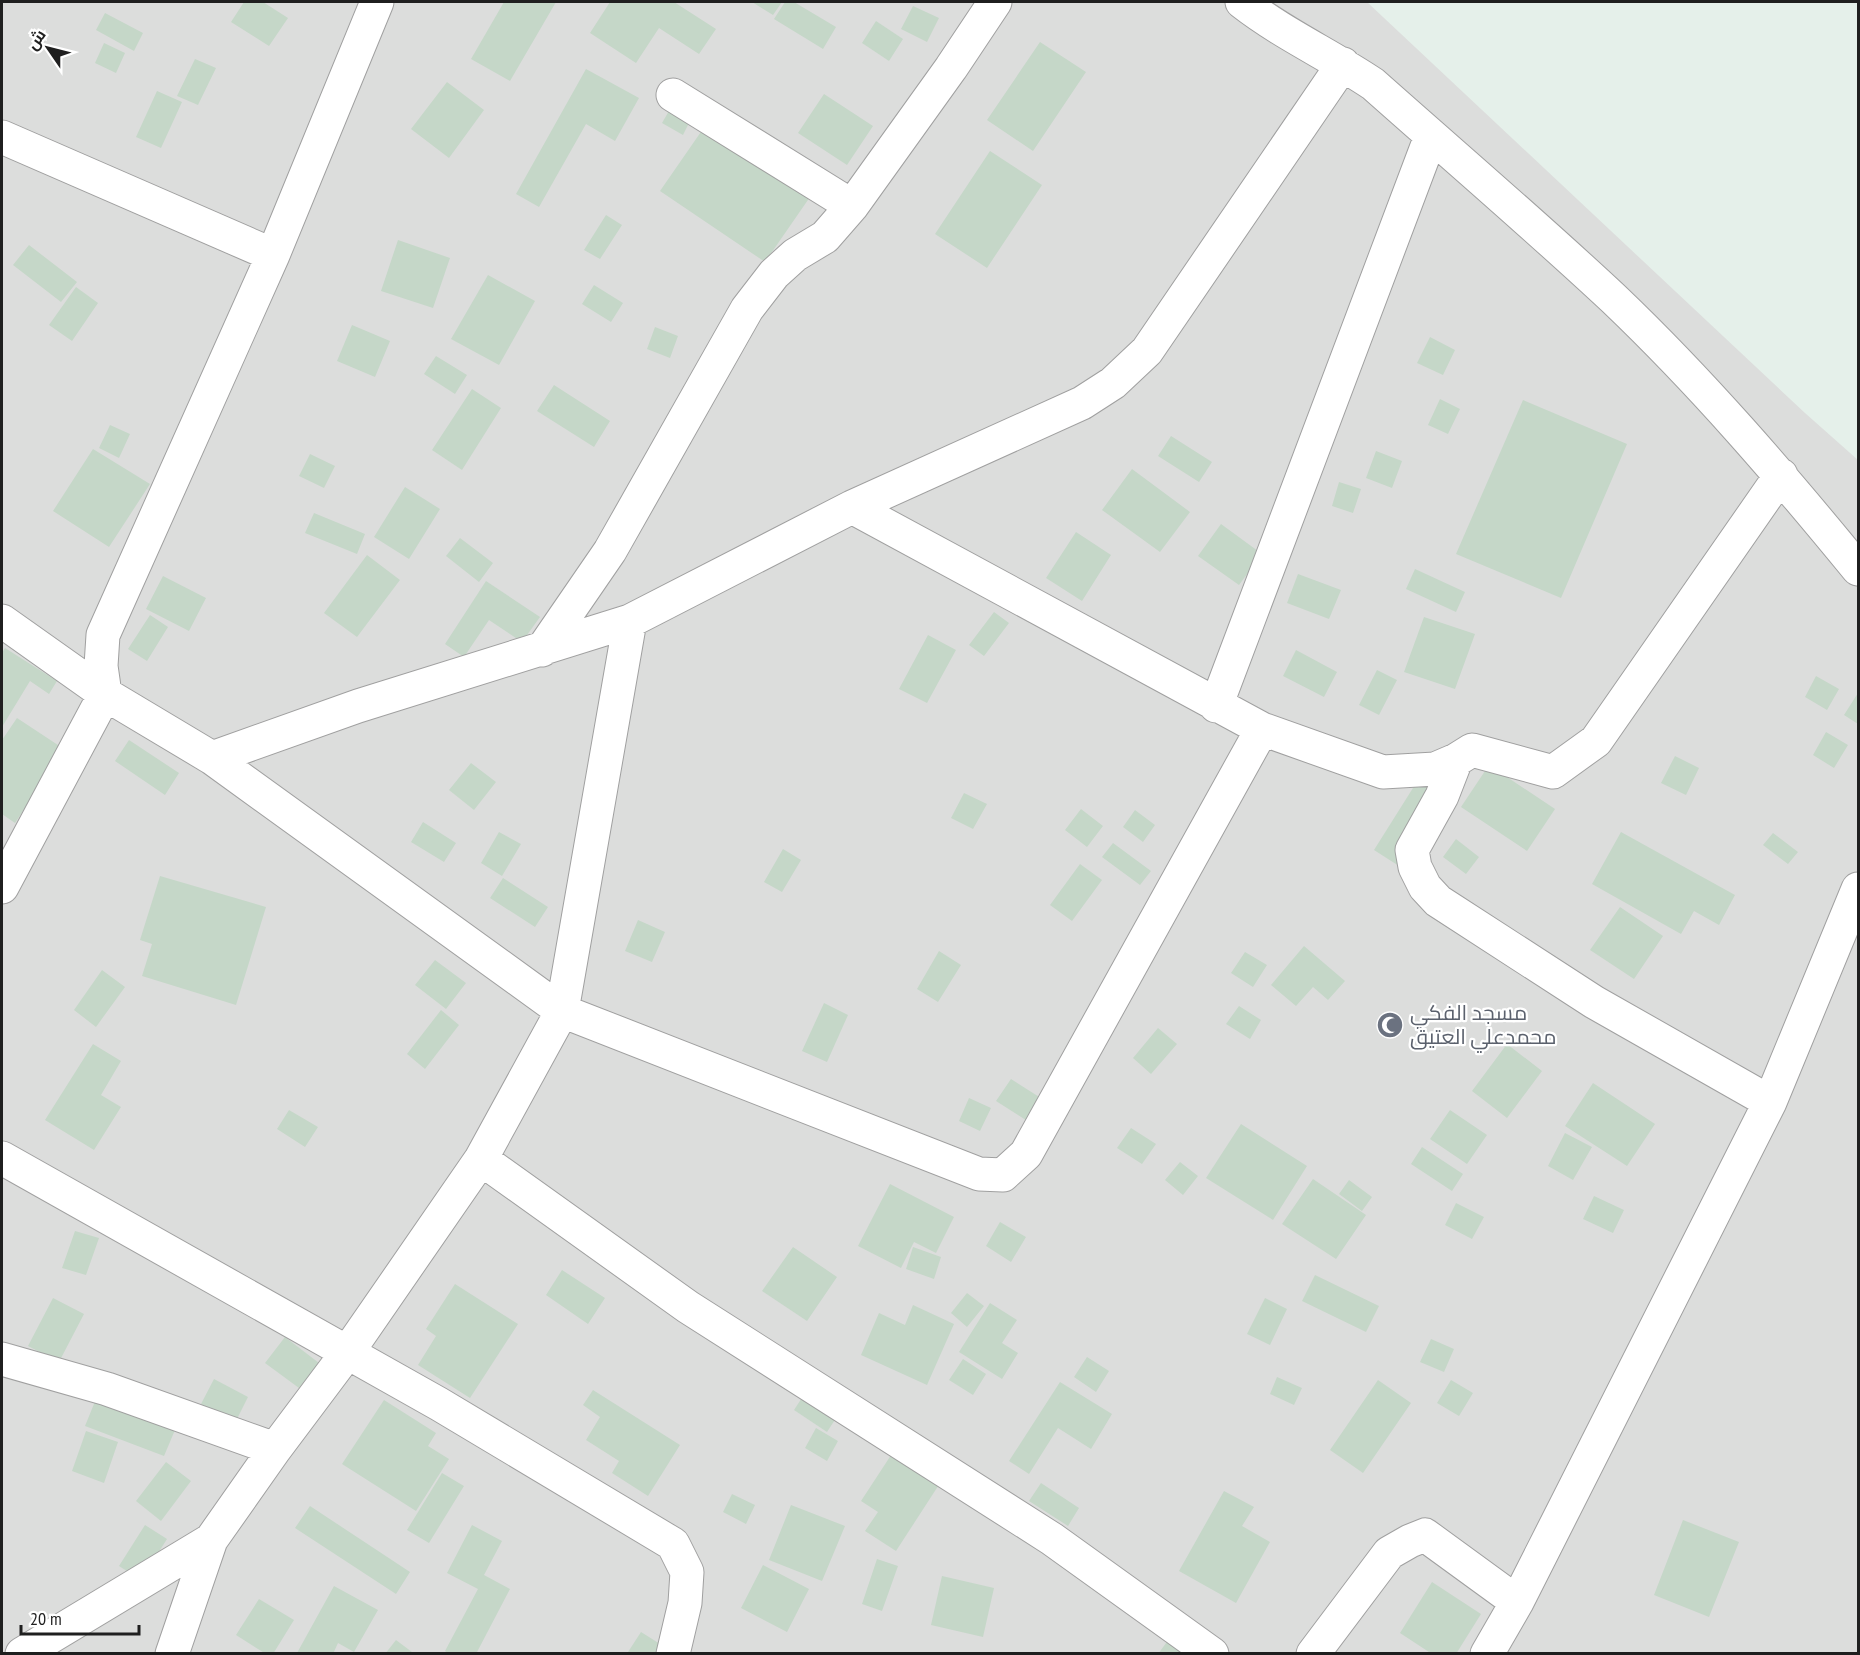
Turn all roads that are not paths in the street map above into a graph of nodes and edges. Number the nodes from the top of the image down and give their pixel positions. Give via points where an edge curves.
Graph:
1 (377, 2) edge
2 (995, 2) edge
3 (1242, 2) edge
4 (1343, 64) junction
5 (673, 95) dead end
6 (1431, 136) junction
7 (2, 137) edge
8 (852, 206) junction
9 (273, 255) junction
10 (1781, 475) junction
11 (852, 507) junction
12 (1858, 569) edge
13 (2, 621) edge
14 (630, 621) junction
15 (543, 650) junction
16 (105, 694) junction
17 (1216, 706) junction
18 (1262, 729) junction
19 (212, 759) junction
20 (1456, 760) junction
21 (2, 887) edge
22 (1858, 890) edge
23 (562, 1011) junction
24 (1770, 1102) junction
25 (2, 1158) edge
26 (481, 1159) junction
27 (347, 1353) junction
28 (2, 1359) edge
29 (275, 1449) junction
30 (212, 1540) junction
31 (1517, 1602) junction
32 (22, 1653) edge
33 (172, 1653) edge
34 (673, 1653) edge
35 (1212, 1653) edge
36 (1312, 1653) edge
37 (1487, 1653) edge

1 - 9 street
2 - 8 street
3 - 4 street
4 - 6 street via 1373,84
4 - 11 street via 1148,351 1113,383 1082,402
5 - 8 street
6 - 10 street via 1614,300
6 - 17 street
7 - 9 street
8 - 15 street via 825,237 795,255 774,274 747,309 610,551
9 - 16 street via 103,635 101,666
10 - 12 street
10 - 20 street via 1596,741 1553,772 1472,750
11 - 14 street
11 - 17 street
13 - 16 street
14 - 15 street
14 - 23 street
15 - 19 street via 358,706
16 - 19 street
16 - 21 street
17 - 18 street
18 - 20 street via 1383,772 1435,769
18 - 23 street via 1026,1154 1003,1175 979,1174
19 - 23 street
20 - 24 street via 1442,796 1412,850 1415,867 1438,901 1594,1002
22 - 24 street
23 - 26 street
24 - 31 street
25 - 27 street
26 - 27 street
26 - 35 street via 688,1307 1052,1539
27 - 29 street
27 - 34 street via 673,1544 687,1572 685,1603
28 - 29 street via 107,1389
29 - 30 street
30 - 32 street
30 - 33 street
31 - 36 street via 1425,1535 1389,1553
31 - 37 street

